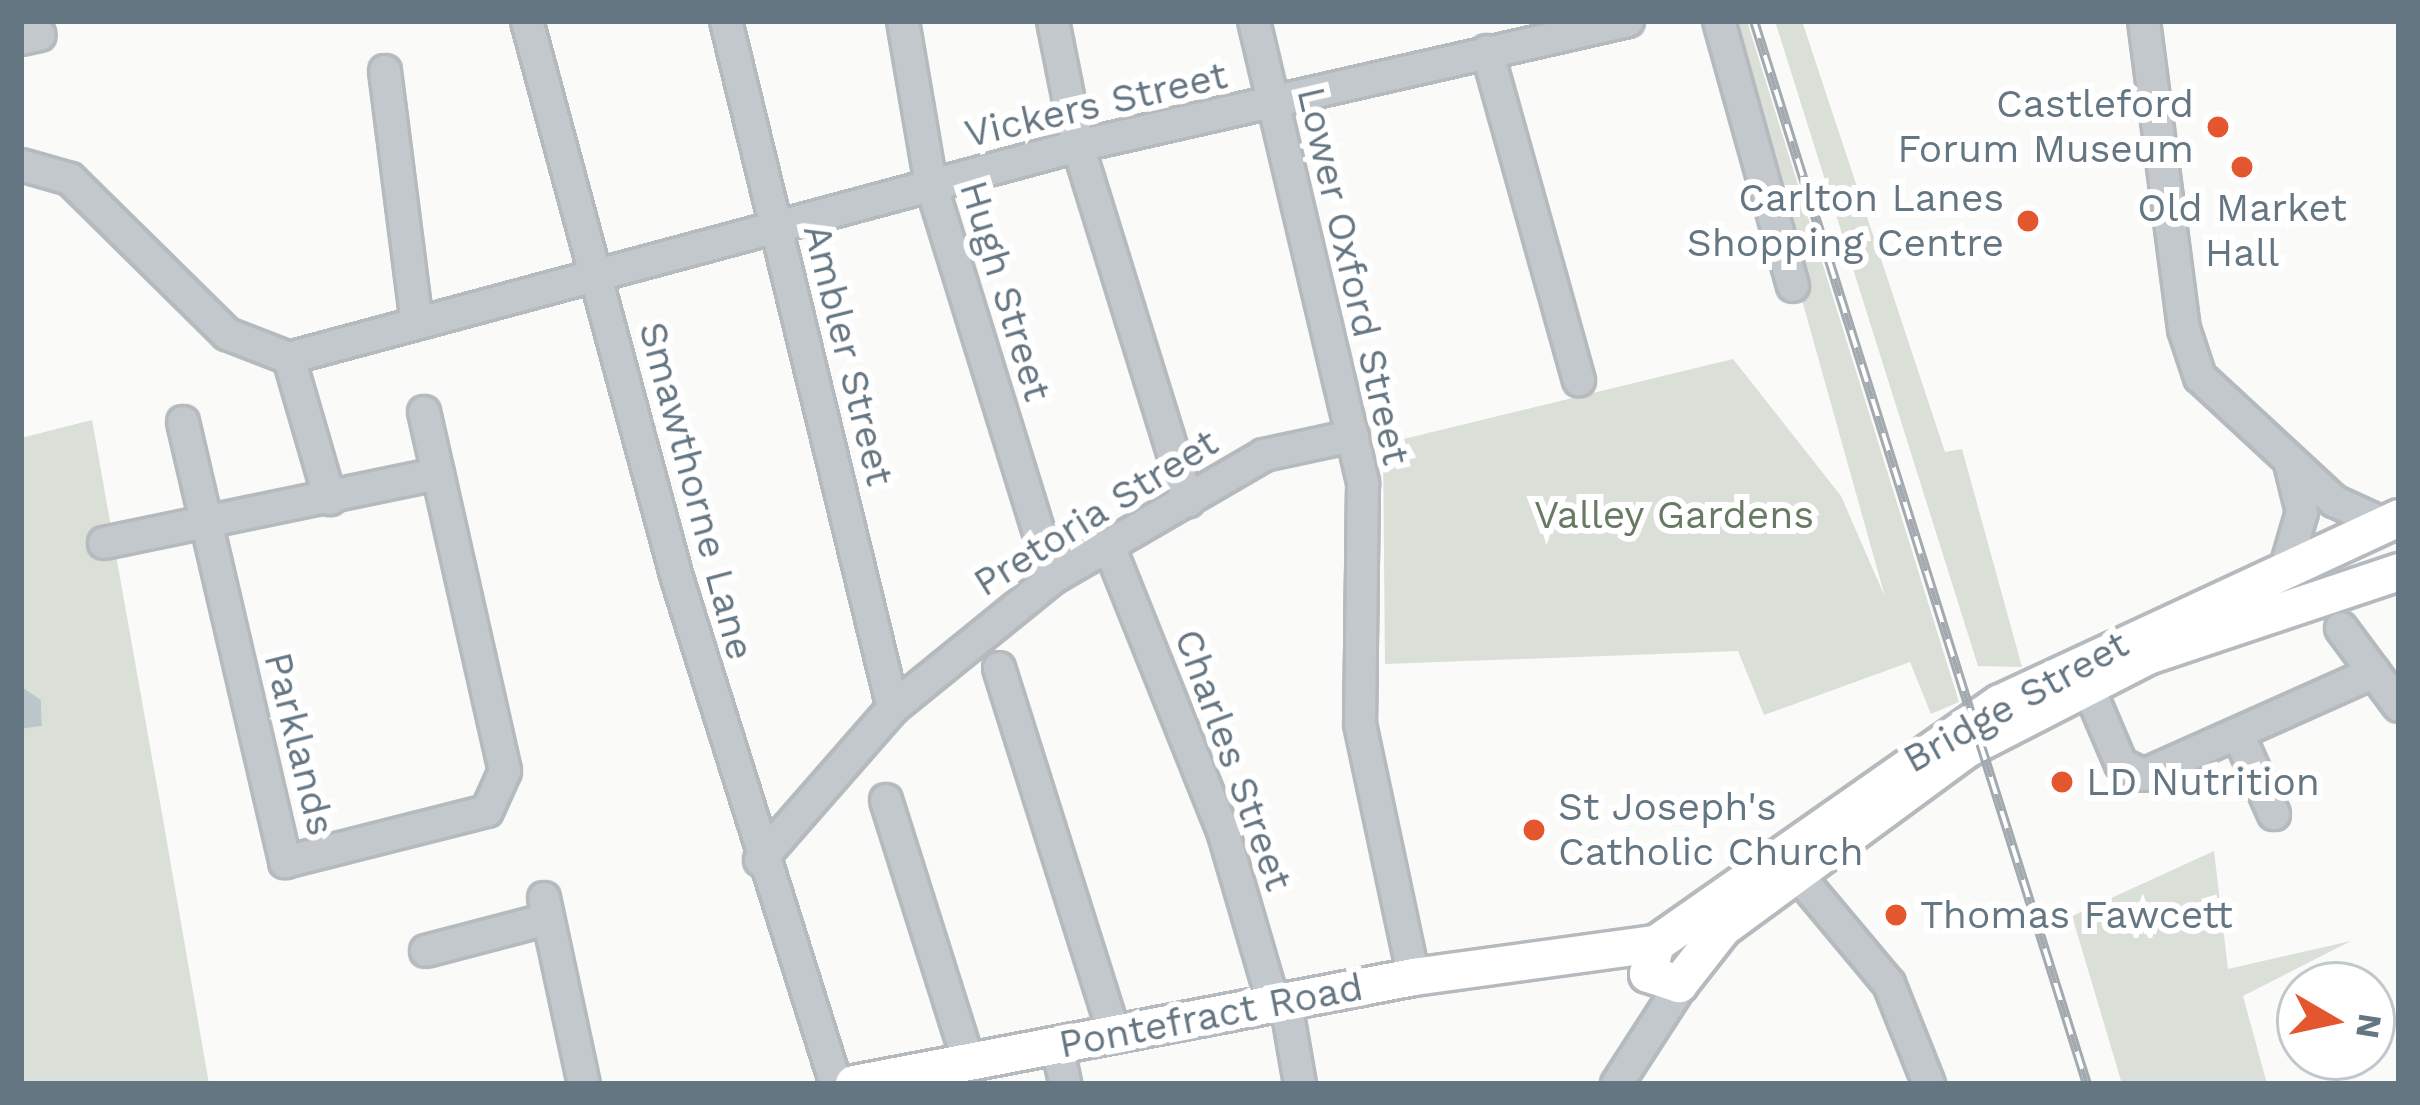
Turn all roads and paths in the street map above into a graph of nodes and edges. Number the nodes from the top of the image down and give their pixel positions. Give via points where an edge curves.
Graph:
1 (527, 21) edge
2 (727, 21) edge
3 (903, 21) edge
4 (1053, 21) edge
5 (1254, 21) edge
6 (1719, 21) edge
7 (2144, 21) edge
8 (1622, 22) edge
9 (1487, 51) junction
10 (385, 70) dead end
11 (1275, 103) junction
12 (1078, 146) junction
13 (21, 165) edge
14 (931, 184) junction
15 (777, 226) junction
16 (598, 275) junction
17 (1792, 286) dead end
18 (417, 323) junction
19 (289, 358) junction
20 (1579, 380) dead end
21 (424, 412) dead end
22 (183, 422) dead end
23 (1353, 436) junction
24 (2279, 448) junction
25 (438, 474) junction
26 (330, 499) junction
27 (1188, 501) junction
28 (2392, 521) edge
29 (207, 528) junction
30 (104, 542) dead end
31 (1109, 546) junction
32 (2286, 567) junction
33 (2399, 572) edge
34 (1053, 578) junction
35 (2341, 628) dead end
36 (999, 668) dead end
37 (2088, 670) junction
38 (2374, 672) junction
39 (2399, 706) edge
40 (893, 708) junction
41 (2238, 734) junction
42 (886, 800) dead end
43 (2274, 814) dead end
44 (1788, 859) junction
45 (760, 860) junction
46 (426, 951) dead end
47 (1666, 964) junction
48 (1414, 977) junction
49 (800, 978) junction
50 (1280, 1004) junction
51 (1114, 1033) junction
52 (1057, 1045) junction
53 (969, 1064) junction
54 (584, 1084) edge
55 (816, 1084) edge
56 (836, 1084) edge
57 (854, 1084) edge
58 (1065, 1084) edge
59 (1300, 1084) edge
60 (1618, 1084) edge
61 (1928, 1084) edge

1 - 16 street, Smawthorne Lane
2 - 15 street, Ambler Street
3 - 14 street, Hugh Street
4 - 12 street
5 - 11 street, Lower Oxford Street
6 - 17 street
7 - 24 street via 2184,329 2200,377
8 - 9 street, Vickers Street
9 - 11 street, Vickers Street
9 - 20 street
10 - 18 street
11 - 12 street, Vickers Street
11 - 23 street, Lower Oxford Street
12 - 14 street, Vickers Street
12 - 27 street
13 - 19 street via 70,179 227,334
14 - 15 street, Vickers Street
14 - 34 street, Hugh Street
15 - 16 street, Vickers Street
15 - 40 street, Ambler Street
16 - 18 street, Vickers Street
16 - 45 street, Smawthorne Lane
18 - 19 street, Vickers Street
19 - 26 street
21 - 25 street, Parklands
22 - 29 street, Parklands
23 - 27 street, Pretoria Street via 1264,455
23 - 48 street, Lower Oxford Street via 1360,724
24 - 28 street via 2334,502
24 - 32 street via 2302,512
25 - 26 street
25 - 29 street, Parklands via 505,771 487,812 284,862
26 - 29 street
27 - 31 street, Pretoria Street
28 - 32 main road, Bridge Street
29 - 30 street
31 - 34 street, Pretoria Street
31 - 50 street, Charles Street via 1224,834
32 - 37 main road, Bridge Street
33 - 37 main road, Bridge Street
34 - 40 street, Pretoria Street
35 - 38 street
36 - 51 street
37 - 41 street via 2121,764 2144,776
37 - 44 main road, Bridge Street
37 - 44 main road, Bridge Street via 2044,678
38 - 39 street
38 - 41 street
40 - 45 street, Pretoria Street
41 - 43 street
42 - 53 street
44 - 47 main road, Bridge Street
44 - 61 street via 1867,946
45 - 49 street, Smawthorne Lane
46 - 54 street via 546,908
47 - 48 main road, Pontefract Road via 1569,959
47 - 60 street via 1650,1042
48 - 50 main road, Pontefract Road
49 - 55 street, Smawthorne Lane
49 - 56 street, Smawthorne Lane
50 - 51 main road, Pontefract Road
50 - 59 street, Charles Street
51 - 52 main road, Pontefract Road
52 - 53 main road, Pontefract Road
52 - 58 street
53 - 57 main road, Pontefract Road

